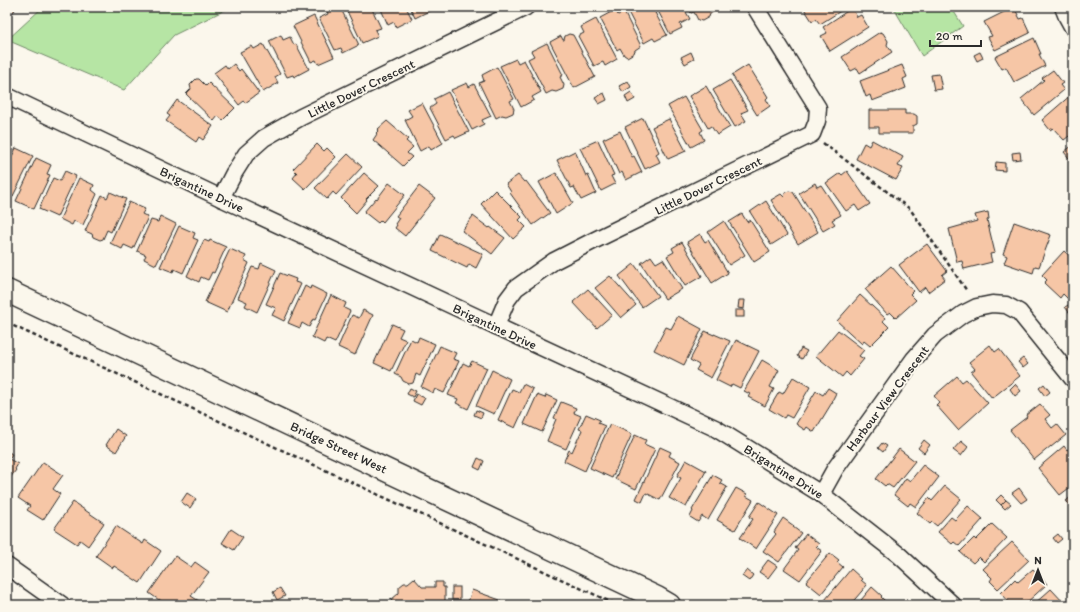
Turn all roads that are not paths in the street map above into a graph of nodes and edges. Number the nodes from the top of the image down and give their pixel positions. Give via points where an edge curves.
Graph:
1 (526, 7) edge
2 (755, 7) edge
3 (1063, 7) edge
4 (1073, 28) edge
5 (7, 96) edge
6 (221, 198) junction
7 (7, 291) edge
8 (496, 326) junction
9 (1073, 379) edge
10 (821, 494) junction
11 (7, 566) edge
12 (62, 605) edge
13 (669, 605) edge
14 (953, 605) edge

1 - 6 street, Little Dover Crescent via 301,117 264,138 246,154
2 - 8 street, Little Dover Crescent via 818,108 812,134 554,261 516,288 507,300
3 - 4 street
5 - 6 street, Brigantine Drive
6 - 8 street, Brigantine Drive
7 - 13 main road, Bridge Street West
8 - 10 street, Brigantine Drive via 715,428
9 - 10 street, Harbour View Crescent via 1019,312 1006,305 977,307 935,335 914,359 835,469
10 - 14 street, Brigantine Drive via 899,555
11 - 12 street

